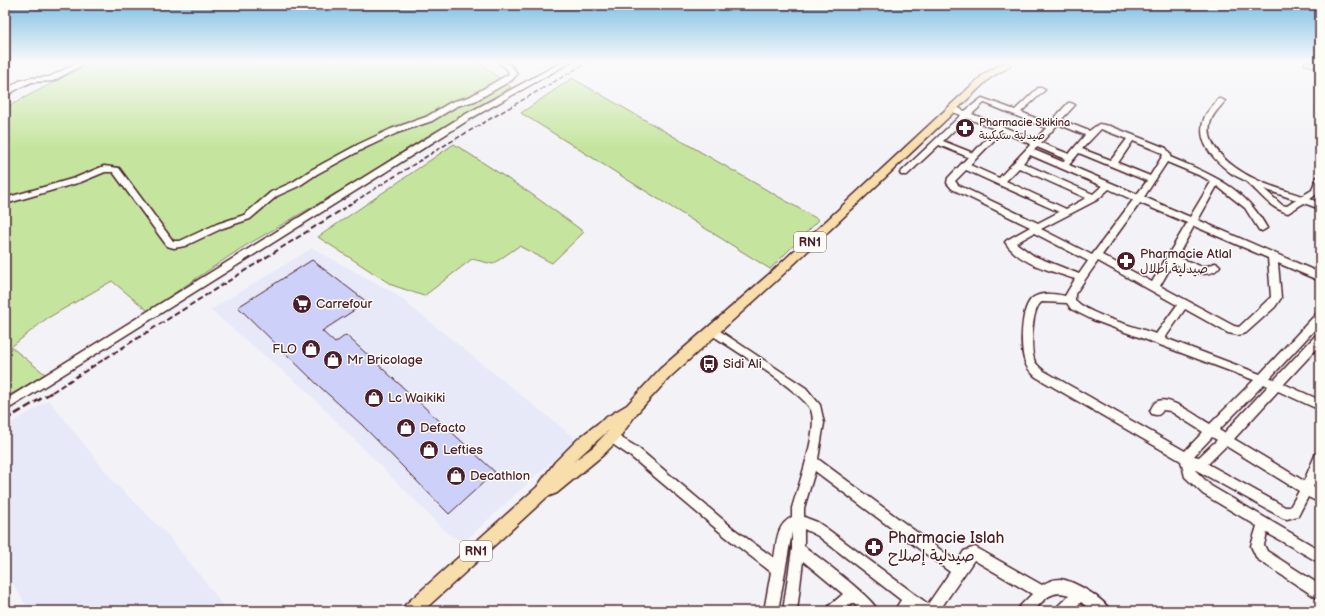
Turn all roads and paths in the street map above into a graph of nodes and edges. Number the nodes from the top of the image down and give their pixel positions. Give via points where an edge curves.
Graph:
1 (488, 91) edge
2 (516, 91) edge
3 (972, 91) edge
4 (1040, 91) edge
5 (1221, 101) dead end
6 (1071, 105) dead end
7 (953, 109) junction
8 (1016, 113) junction
9 (966, 114) junction
10 (1053, 124) junction
11 (1000, 129) junction
12 (1090, 134) junction
13 (1131, 138) junction
14 (921, 139) junction
15 (935, 143) junction
16 (1035, 144) junction
17 (1078, 150) junction
18 (1029, 151) junction
19 (973, 156) junction
20 (1071, 158) junction
21 (1166, 159) junction
22 (1018, 164) junction
23 (1113, 164) junction
24 (965, 166) junction
25 (1064, 166) junction
26 (904, 173) dead end
27 (1320, 178) edge
28 (1152, 180) junction
29 (1216, 181) junction
30 (1251, 181) junction
31 (1001, 182) junction
32 (1108, 186) junction
33 (1094, 198) junction
34 (1138, 198) junction
35 (1304, 199) junction
36 (5, 201) edge
37 (1320, 206) edge
38 (1066, 212) junction
39 (1192, 222) junction
40 (1036, 228) junction
41 (1262, 228) dead end
42 (1273, 257) junction
43 (1094, 258) junction
44 (1171, 258) junction
45 (1216, 266) dead end
46 (1320, 277) edge
47 (1080, 278) junction
48 (1154, 288) junction
49 (1070, 300) junction
50 (1184, 303) junction
51 (1319, 319) edge
52 (714, 331) junction
53 (1320, 338) edge
54 (1157, 340) junction
55 (1297, 341) junction
56 (1315, 350) edge
57 (1263, 378) junction
58 (1277, 384) junction
59 (1320, 405) edge
60 (5, 406) edge
61 (632, 409) junction
62 (1156, 410) dead end
63 (600, 428) junction
64 (1212, 430) junction
65 (612, 437) junction
66 (1226, 439) junction
67 (578, 457) junction
68 (811, 461) junction
69 (1319, 462) edge
70 (1191, 464) junction
71 (1306, 489) junction
72 (1320, 497) edge
73 (798, 520) junction
74 (1264, 523) junction
75 (798, 549) junction
76 (1320, 557) edge
77 (778, 569) junction
78 (959, 571) junction
79 (1043, 593) junction
80 (1320, 593) edge
81 (853, 594) junction
82 (1080, 594) junction
83 (911, 599) junction
84 (411, 611) edge
85 (771, 611) edge
86 (790, 611) edge
87 (834, 611) edge
88 (871, 611) edge
89 (901, 611) edge
90 (927, 611) edge
91 (931, 611) edge
92 (1025, 611) edge
93 (1063, 611) edge
94 (1102, 611) edge

1 - 36 street via 454,104 429,119 362,146 274,194 247,217 220,226 182,244 170,244 116,170 104,169 78,180
2 - 60 street via 461,121
3 - 7 main road, RN1
4 - 8 street
5 - 30 street via 1205,125 1204,132 1209,145 1221,160
6 - 10 street
7 - 9 street
7 - 14 main road, RN1
8 - 9 street via 983,100
8 - 10 street
9 - 11 street
9 - 15 street
10 - 12 street
10 - 16 street
11 - 16 street
11 - 19 street
12 - 13 street via 1102,126
12 - 17 street
13 - 21 street via 1163,150
13 - 23 street
14 - 15 street
14 - 52 main road, RN1
15 - 19 street
15 - 26 street
16 - 18 street
16 - 20 street
17 - 20 street
17 - 23 street
18 - 22 street
18 - 25 street
19 - 24 street
20 - 25 street
21 - 28 street
21 - 29 street
22 - 31 street
22 - 33 street
23 - 28 street
24 - 31 street
24 - 40 street via 951,180 952,185
25 - 32 street
27 - 35 street via 1316,191
28 - 34 street
29 - 39 street
29 - 41 street via 1244,201 1256,215
30 - 35 street
30 - 35 street via 1284,210
31 - 38 street
32 - 33 street
32 - 34 street
33 - 38 street
34 - 39 street
34 - 43 street
35 - 37 street
38 - 40 street
39 - 42 street
39 - 44 street
40 - 43 street
40 - 47 street via 1010,243 1031,258
42 - 46 street
42 - 50 street via 1276,298 1242,330 1232,330
43 - 47 street
43 - 48 street
44 - 45 street via 1202,270 1208,271
44 - 48 street
47 - 49 street via 1070,292
48 - 50 street
49 - 54 street via 1080,308
49 - 70 street via 1041,298 1031,306 1028,349 1033,368
50 - 54 street
51 - 55 street
52 - 61 main road, RN1 via 665,373
52 - 68 street via 802,391 812,401 816,408 818,423
53 - 56 street
54 - 57 street
55 - 56 street
55 - 57 street
56 - 58 street
57 - 58 street
57 - 64 street
58 - 59 street
58 - 66 street
61 - 63 main road, RN1
61 - 65 main road, RN1
62 - 64 street via 1160,405 1172,407
63 - 65 main road via 608,430
63 - 67 main road, RN1
64 - 66 street
64 - 70 street via 1190,452
65 - 67 main road, RN1 via 598,451
65 - 77 street
66 - 70 street
66 - 71 street
67 - 84 main road, RN1 via 560,482 542,492
68 - 73 street via 798,504
68 - 78 street
69 - 71 street
70 - 71 street via 1287,514 1296,510
70 - 74 street via 1191,477 1207,490
71 - 72 street
73 - 75 street
73 - 77 street via 785,530
73 - 83 street via 817,528
74 - 76 street
74 - 80 street via 1258,546 1262,555
75 - 81 street
75 - 86 street
77 - 85 street
78 - 79 street via 969,555 975,553
78 - 91 street
79 - 82 street via 1057,586
79 - 92 street
81 - 87 street
81 - 88 street
82 - 93 street
82 - 94 street
83 - 89 street
83 - 90 street

